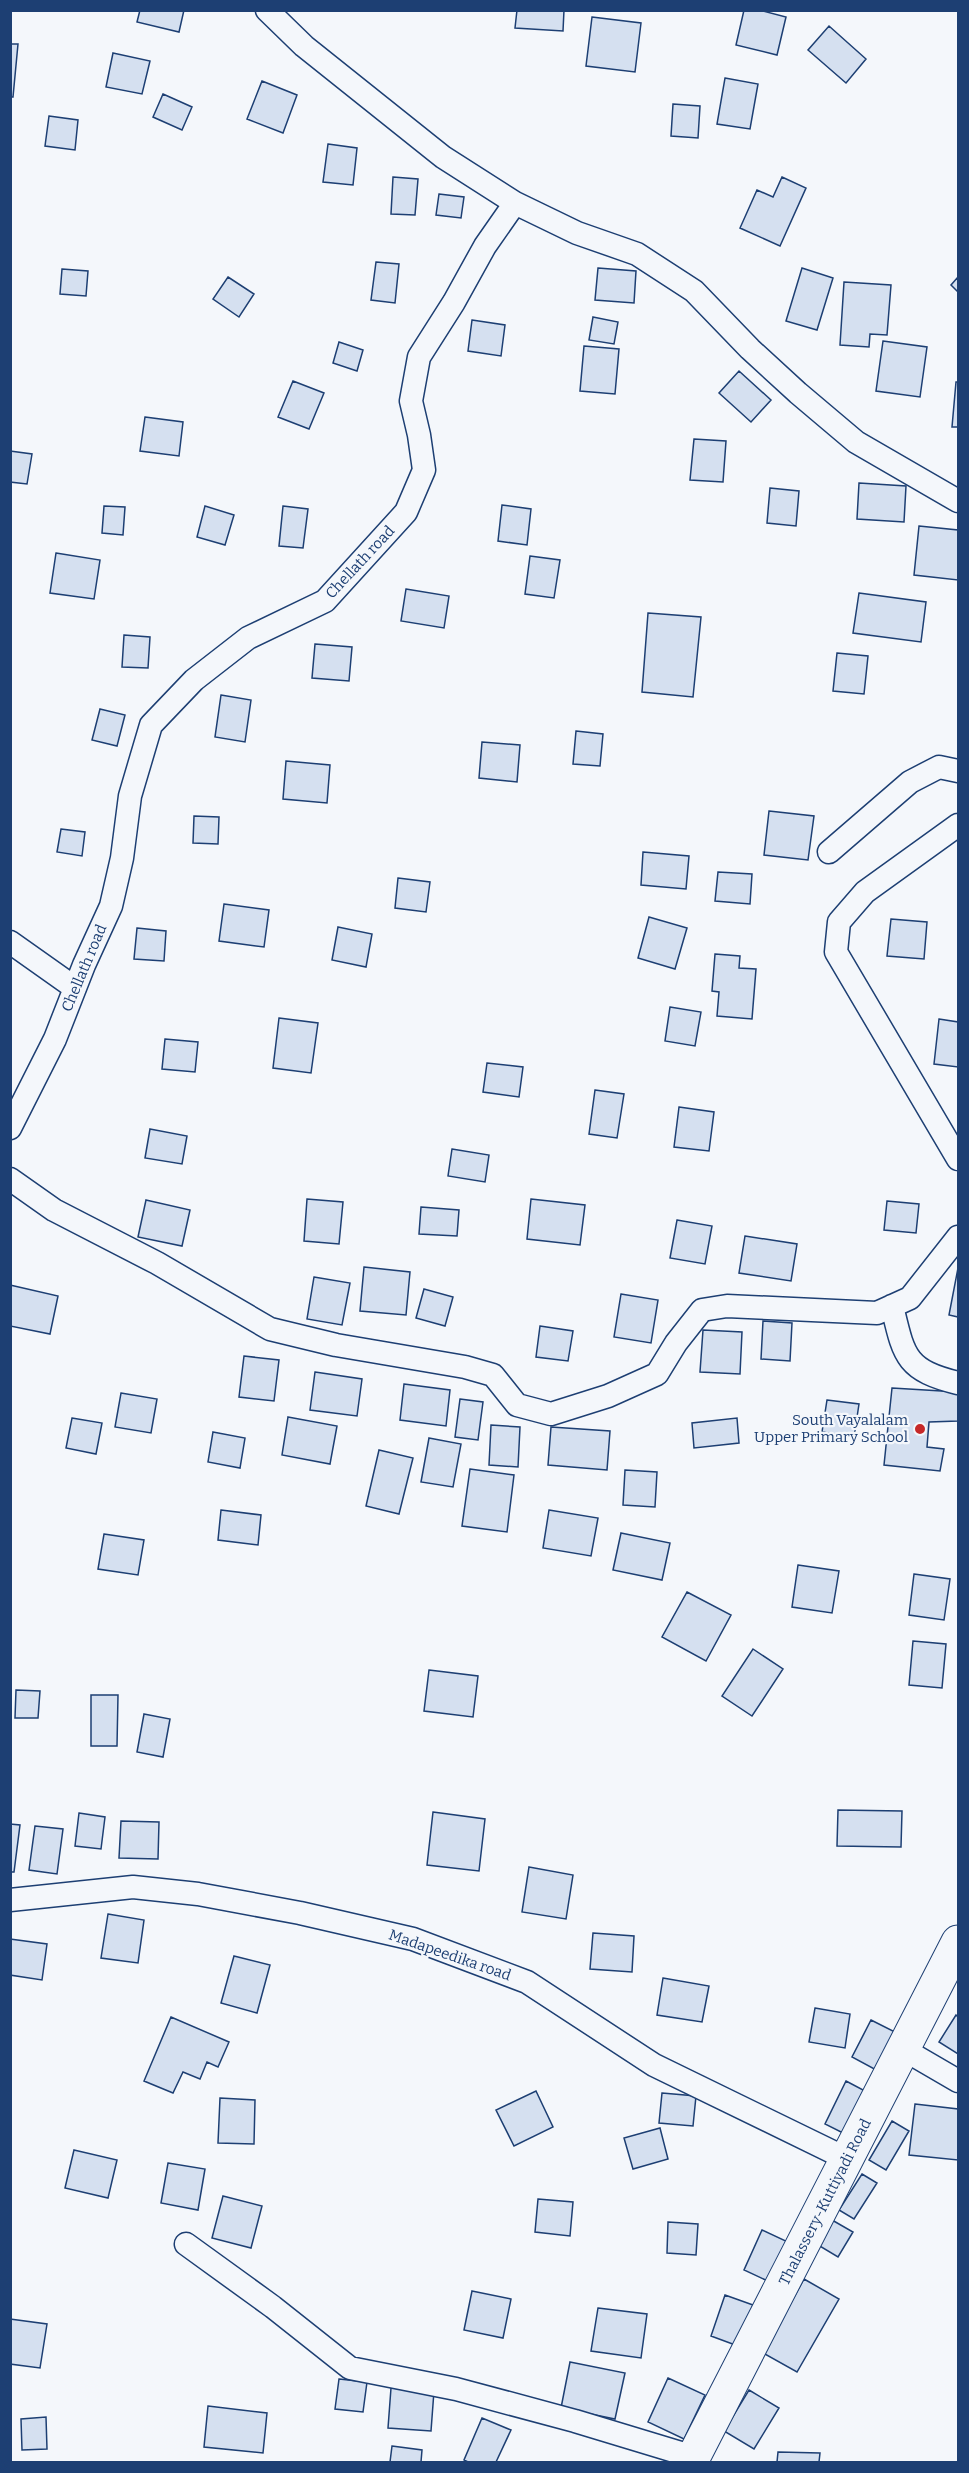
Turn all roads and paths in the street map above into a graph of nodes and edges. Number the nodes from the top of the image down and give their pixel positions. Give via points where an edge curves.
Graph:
1 (267, 10) edge
2 (515, 203) junction
3 (958, 501) edge
4 (958, 771) edge
5 (958, 825) edge
6 (829, 852) dead end
7 (10, 942) edge
8 (75, 988) junction
9 (10, 1128) edge
10 (958, 1159) edge
11 (10, 1179) edge
12 (958, 1237) edge
13 (892, 1306) junction
14 (958, 1383) edge
15 (10, 1900) edge
16 (958, 1942) edge
17 (903, 2049) junction
18 (958, 2081) edge
19 (847, 2159) junction
20 (186, 2244) dead end
21 (693, 2460) edge

1 - 2 street via 304,46 443,157
2 - 3 street via 576,233 637,254 694,291 750,349 856,442
2 - 8 street, Chellath road via 419,357 411,401 424,470 406,512 325,601 248,638 194,680 151,725 130,796 111,906
4 - 6 street via 939,767 910,782
5 - 10 street via 864,892 839,922 836,951
7 - 8 street
8 - 9 street, Chellath road via 55,1039
11 - 13 street via 54,1210 157,1263 270,1329 465,1367 493,1376 517,1405 551,1414 608,1396 657,1374 702,1310 727,1306 877,1313
12 - 13 street via 910,1298
13 - 14 street via 900,1340 913,1365 933,1377
15 - 19 street, Madapeedika road via 133,1887 198,1894 300,1913 413,1940 527,1982 654,2065
16 - 17 main road, Thalassery-Kuttiyadi Road
17 - 18 street
17 - 19 main road, Thalassery-Kuttiyadi Road
19 - 21 main road, Thalassery-Kuttiyadi Road
20 - 21 street via 350,2368 456,2389 575,2421

